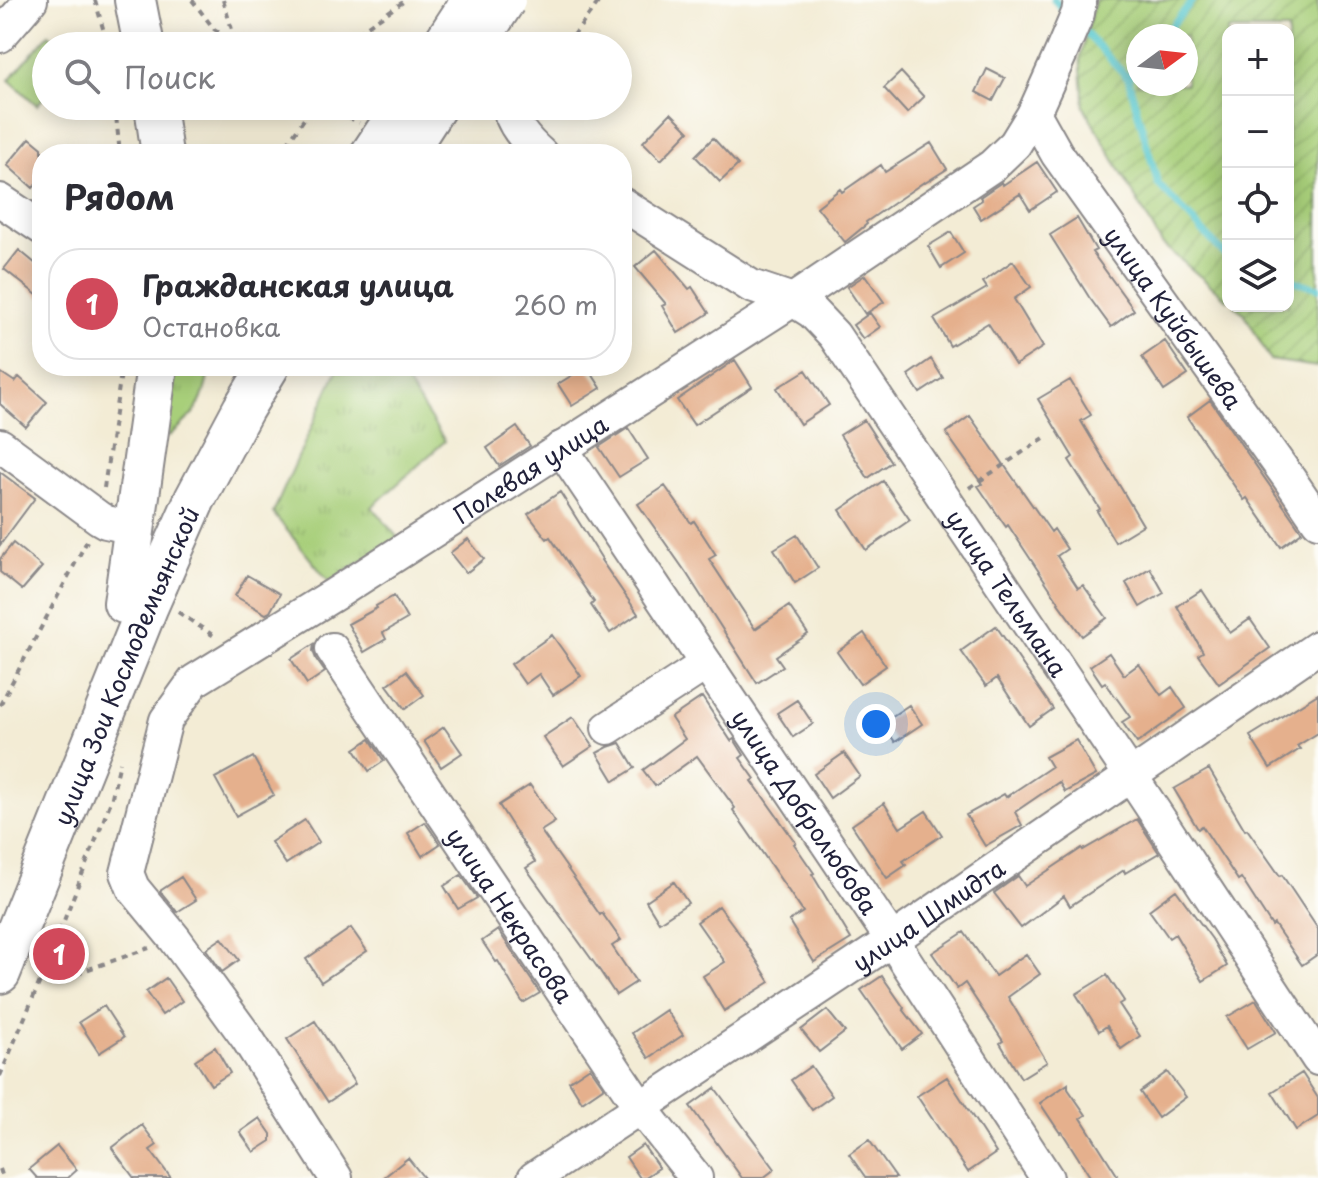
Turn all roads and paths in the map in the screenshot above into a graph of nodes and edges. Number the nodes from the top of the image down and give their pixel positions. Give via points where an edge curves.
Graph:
1 (31, 0) edge
2 (95, 0) edge
3 (135, 0) edge
4 (192, 0) edge
5 (223, 0) edge
6 (406, 0) edge
7 (461, 0) edge
8 (472, 0) edge
9 (505, 0) edge
10 (600, 0) edge
11 (1079, 6) edge
12 (104, 32) edge
13 (141, 32) edge
14 (218, 32) edge
15 (232, 32) edge
16 (359, 32) edge
17 (451, 32) edge
18 (481, 32) edge
19 (484, 32) edge
20 (576, 32) edge
21 (0, 36) edge
22 (1034, 113) junction
23 (116, 120) edge
24 (157, 120) edge
25 (303, 120) edge
26 (354, 120) edge
27 (415, 120) edge
28 (513, 120) edge
29 (389, 138) edge
30 (119, 144) edge
31 (161, 144) edge
32 (287, 144) edge
33 (531, 144) edge
34 (0, 200) edge
35 (632, 210) edge
36 (32, 221) edge
37 (793, 300) junction
38 (122, 376) edge
39 (154, 376) edge
40 (231, 376) edge
41 (263, 376) edge
42 (1044, 438) dead end
43 (0, 445) edge
44 (561, 448) junction
45 (947, 503) junction
46 (1318, 521) edge
47 (116, 523) junction
48 (335, 594) junction
49 (124, 603) junction
50 (172, 608) dead end
51 (285, 625) junction
52 (1318, 647) edge
53 (332, 649) junction
54 (240, 653) junction
55 (706, 664) junction
56 (0, 705) edge
57 (608, 728) dead end
58 (1131, 776) junction
59 (0, 905) edge
60 (175, 939) junction
61 (892, 940) junction
62 (0, 973) edge
63 (41, 979) dead end
64 (1318, 1059) edge
65 (640, 1107) junction
66 (0, 1169) edge
67 (3, 1178) edge
68 (336, 1178) edge
69 (534, 1178) edge
70 (696, 1178) edge
71 (1047, 1178) edge

1 - 21 street
2 - 12 path
3 - 13 main road
4 - 14 path
5 - 15 path
6 - 16 path
7 - 18 street
8 - 17 main road, bridge
9 - 19 main road, bridge
10 - 20 path
11 - 22 street, Полевая улица
22 - 37 street, Полевая улица via 1015,144 992,166
22 - 46 street, улица Куйбышева via 1057,154
23 - 30 path
24 - 31 main road
25 - 32 path
26 - 29 path
27 - 29 main road
28 - 33 street
34 - 36 street
35 - 37 street, улица Тельмана via 751,286
37 - 44 street, Полевая улица
37 - 45 street, улица Тельмана via 834,335
38 - 47 path
39 - 47 main road
40 - 49 main road, улица Зои Космодемьянской
41 - 62 main road, улица Зои Космодемьянской via 195,499
42 - 45 path
43 - 47 street
44 - 48 street, Полевая улица
44 - 55 street, улица Добролюбова
45 - 58 street, улица Тельмана
47 - 49 main road
47 - 56 path
48 - 51 street, Полевая улица
48 - 53 street via 327,632
49 - 59 main road, улица Зои Космодемьянской
50 - 54 path
51 - 53 street, улица Некрасова via 315,635
51 - 54 street, Полевая улица
52 - 58 street, улица Шмидта
53 - 65 street, улица Некрасова
54 - 60 street, Полевая улица via 194,681 166,720 127,873
55 - 57 street
55 - 61 street, улица Добролюбова
58 - 61 street, улица Шмидта
58 - 64 street, улица Тельмана
60 - 63 path via 72,975
60 - 68 street via 247,1038
61 - 65 street, улица Шмидта
61 - 71 street, улица Добролюбова
65 - 69 street, улица Шмидта
65 - 70 street, улица Некрасова
66 - 67 path

